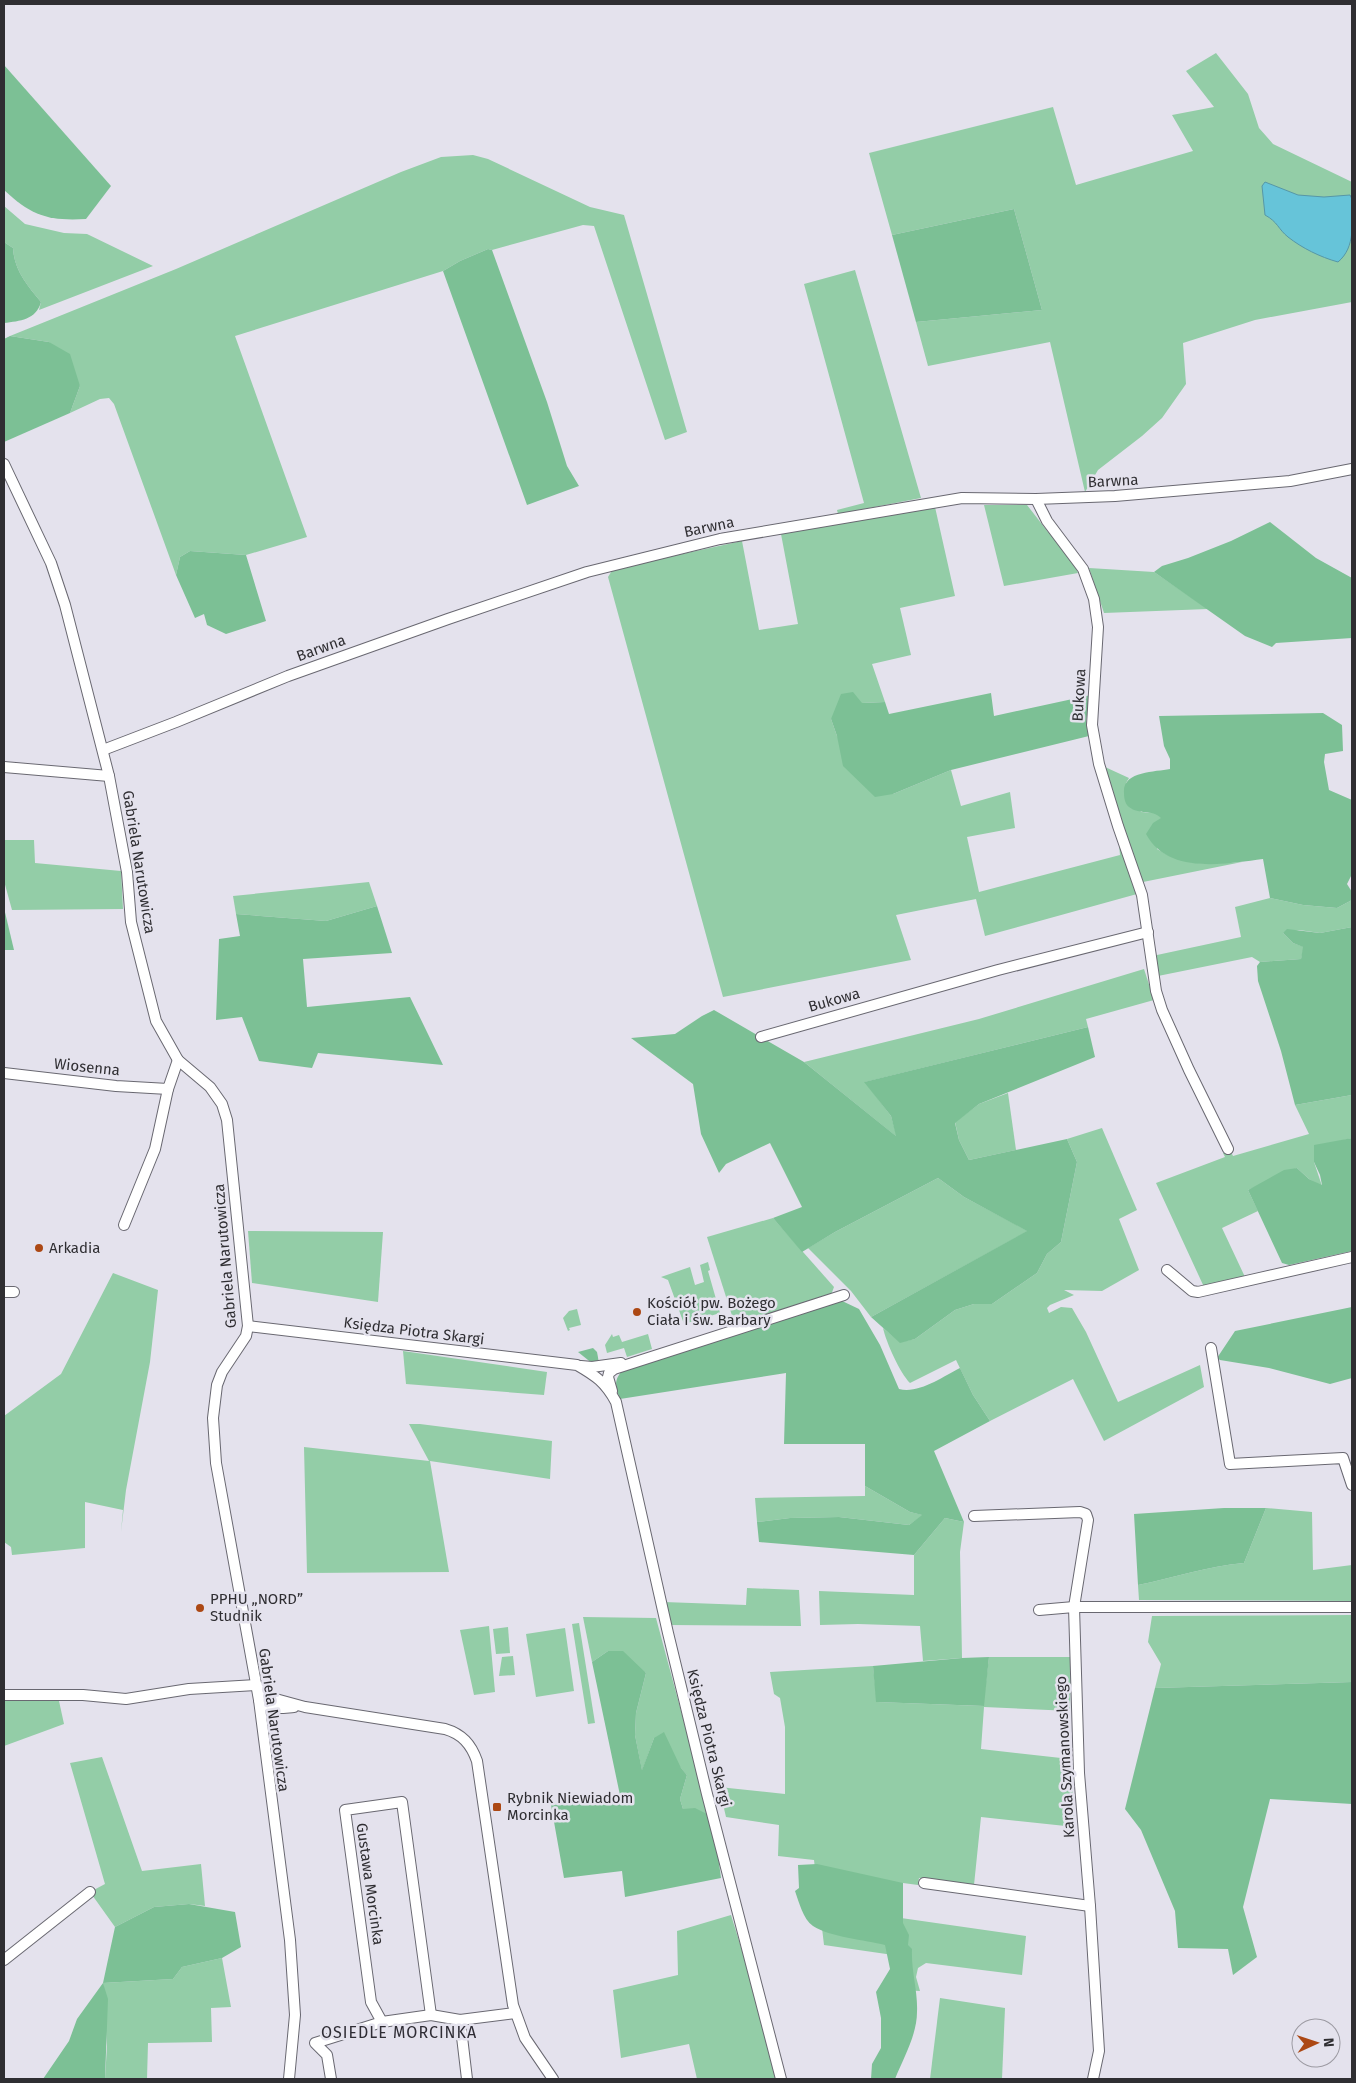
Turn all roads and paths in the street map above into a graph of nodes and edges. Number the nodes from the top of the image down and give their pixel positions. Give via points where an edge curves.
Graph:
1 (4, 464) edge
2 (1352, 469) edge
3 (1036, 499) junction
4 (103, 750) junction
5 (4, 767) edge
6 (109, 776) junction
7 (1148, 932) junction
8 (761, 1037) dead end
9 (178, 1060) junction
10 (4, 1074) edge
11 (168, 1089) junction
12 (1228, 1149) dead end
13 (124, 1225) dead end
14 (1352, 1257) edge
15 (1166, 1270) dead end
16 (844, 1295) dead end
17 (248, 1326) junction
18 (1211, 1348) dead end
19 (635, 1362) junction
20 (576, 1365) junction
21 (616, 1402) junction
22 (1352, 1485) edge
23 (974, 1516) dead end
24 (1352, 1606) edge
25 (1074, 1607) junction
26 (1039, 1610) dead end
27 (256, 1685) junction
28 (4, 1695) edge
29 (272, 1698) junction
30 (259, 1700) junction
31 (305, 1707) junction
32 (276, 1709) junction
33 (261, 1721) junction
34 (924, 1883) dead end
35 (90, 1892) dead end
36 (1090, 1906) junction
37 (4, 1960) edge
38 (515, 2014) junction
39 (431, 2015) junction
40 (460, 2020) junction
41 (382, 2022) junction
42 (290, 2079) edge
43 (331, 2079) edge
44 (467, 2079) edge
45 (553, 2079) edge
46 (781, 2079) edge
47 (1093, 2079) edge

1 - 4 street, Gabriela Narutowicza via 50,563 65,606
2 - 3 street, Barwna via 1290,481 1214,489
3 - 4 street, Barwna via 962,498 720,539 587,572 298,673
3 - 7 street, Bukowa via 1047,521 1083,569 1094,599 1098,627 1092,725 1102,773 1142,895
4 - 6 street, Gabriela Narutowicza
5 - 6 street
6 - 9 street, Gabriela Narutowicza via 127,872 132,922 156,1021
7 - 8 street, Bukowa via 998,970
7 - 12 street, Bukowa via 1156,991 1162,1010
9 - 11 street
9 - 17 street, Gabriela Narutowicza via 210,1087 222,1104 227,1120
10 - 11 street, Wiosenna
11 - 13 street via 155,1149
14 - 15 street via 1198,1292 1192,1291
16 - 19 street, Księdza Piotra Skargi
17 - 20 street, Księdza Piotra Skargi
17 - 27 street, Gabriela Narutowicza via 246,1336 217,1385 213,1418 216,1463
18 - 22 street via 1230,1464 1344,1458
19 - 20 street, Księdza Piotra Skargi via 592,1367
19 - 21 street, Księdza Piotra Skargi via 609,1373
20 - 21 street, Księdza Piotra Skargi via 598,1377
21 - 46 street, Księdza Piotra Skargi via 706,1794
23 - 25 street, Karola Szymanowskiego via 1086,1514 1088,1520
24 - 25 street
25 - 26 street
25 - 36 street, Karola Szymanowskiego via 1079,1773
27 - 28 street via 189,1689 126,1699 83,1695
27 - 29 street
27 - 30 street, Gabriela Narutowicza
29 - 30 street
29 - 31 street
30 - 32 street
30 - 33 street, Gabriela Narutowicza
31 - 32 street
31 - 38 street via 445,1729 467,1742 476,1761
32 - 33 street
33 - 42 street, Gabriela Narutowicza via 290,1940 294,2015
34 - 36 street
35 - 37 street
36 - 47 street, Karola Szymanowskiego via 1099,2051
38 - 40 street
38 - 45 street via 525,2038
39 - 40 street
39 - 41 street
39 - 41 street, Gustawa Morcinka via 402,1802 345,1810 371,2002
40 - 44 street
41 - 43 street via 314,2043 327,2054

